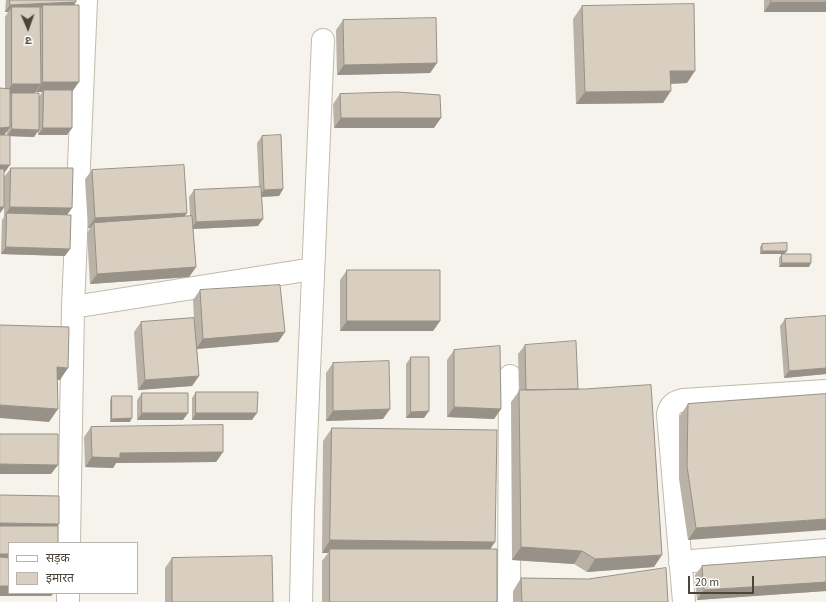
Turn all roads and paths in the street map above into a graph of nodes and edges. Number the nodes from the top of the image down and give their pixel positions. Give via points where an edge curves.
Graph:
1 (86, 0) edge
2 (323, 40) dead end
3 (313, 269) junction
4 (73, 307) junction
5 (510, 376) dead end
6 (826, 391) edge
7 (69, 542) edge
8 (826, 550) edge
9 (680, 562) junction
10 (301, 602) edge
11 (509, 602) edge
12 (684, 602) edge

1 - 4 street
2 - 3 street
3 - 4 street
3 - 10 street
4 - 7 street
5 - 11 street
6 - 9 street via 682,400 676,401 670,407 668,414
8 - 9 street
9 - 12 street

